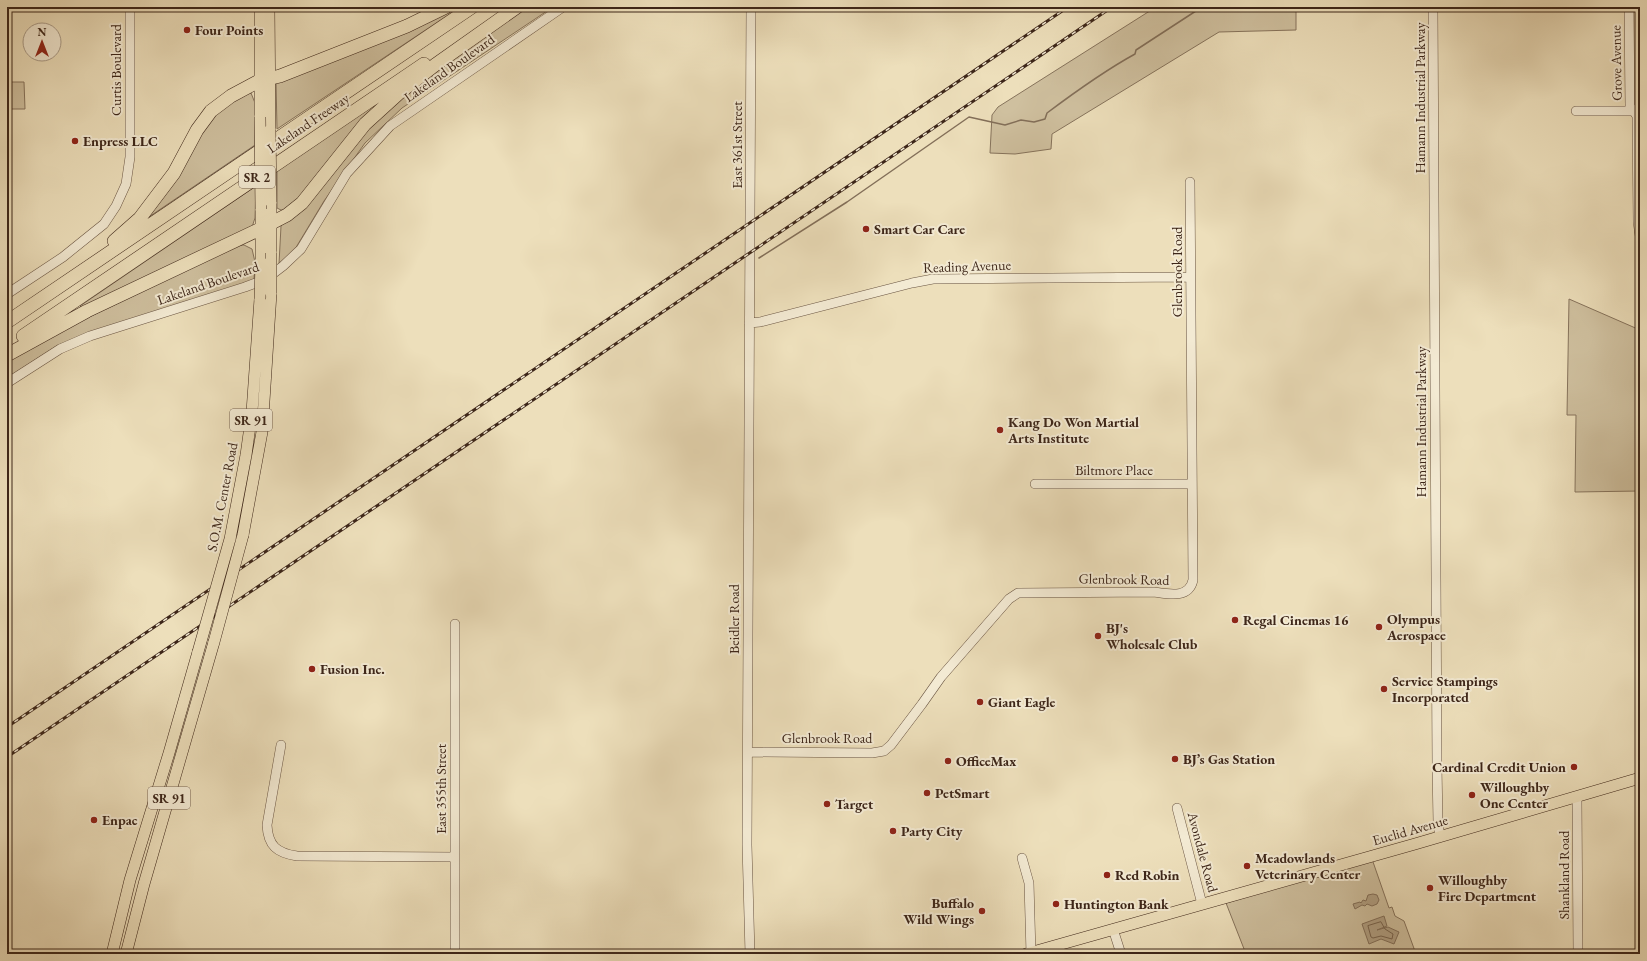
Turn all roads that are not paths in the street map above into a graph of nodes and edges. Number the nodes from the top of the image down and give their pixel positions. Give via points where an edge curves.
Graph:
1 (130, 7) edge
2 (260, 7) edge
3 (269, 7) edge
4 (446, 7) edge
5 (472, 7) edge
6 (508, 7) edge
7 (517, 7) edge
8 (563, 7) edge
9 (751, 7) edge
10 (1433, 7) edge
11 (1630, 7) edge
12 (264, 80) junction
13 (1576, 111) dead end
14 (1636, 111) edge
15 (1190, 182) dead end
16 (266, 226) junction
17 (1640, 236) edge
18 (82, 271) junction
19 (1190, 277) junction
20 (749, 284) joint
21 (7, 294) edge
22 (7, 322) edge
23 (749, 323) junction
24 (7, 347) edge
25 (7, 355) edge
26 (7, 383) edge
27 (1035, 484) dead end
28 (1192, 484) junction
29 (455, 624) dead end
30 (281, 745) dead end
31 (748, 752) junction
32 (1640, 778) edge
33 (1577, 797) junction
34 (1177, 808) dead end
35 (1440, 837) junction
36 (455, 857) junction
37 (1022, 858) dead end
38 (1202, 904) junction
39 (1113, 929) junction
40 (1030, 953) edge
41 (112, 954) edge
42 (126, 954) edge
43 (454, 954) edge
44 (750, 954) edge
45 (1121, 954) edge
46 (1578, 954) edge

1 - 21 street, Curtis Boulevard via 130,157 126,184 104,224 63,257
2 - 12 main road, S.O.M. Center Road / SR 91
3 - 12 main road, S.O.M. Center Road / SR 91
4 - 12 highway via 378,38
5 - 18 highway, Lakeland Freeway / SR 2
6 - 24 highway, Lakeland Freeway / SR 2
7 - 16 highway via 398,94 365,124 302,203 287,215
8 - 26 street, Lakeland Boulevard via 390,126 347,173 300,249 266,279 71,343
9 - 20 street, East 361st Street
10 - 35 street, Hamann Industrial Parkway via 1437,759
11 - 14 street, Grove Avenue via 1630,106
12 - 16 main road, S.O.M. Center Road / SR 91, bridge via 260,117 261,209
12 - 16 main road, S.O.M. Center Road / SR 91, bridge via 269,110 271,202
12 - 18 highway via 231,96 211,111 197,130 174,173 140,218
13 - 14 street
14 - 17 street, Grove Avenue
15 - 19 street, Glenbrook Road
16 - 25 highway via 87,310
16 - 41 main road, S.O.M. Center Road / SR 91, bridge via 261,262 252,412 230,539 130,880
16 - 42 main road, S.O.M. Center Road / SR 91, bridge via 271,253 271,293 262,432 243,535
18 - 22 highway, Lakeland Freeway / SR 2
19 - 23 street, Reading Avenue via 933,279
19 - 28 street, Glenbrook Road
20 - 23 street, Beidler Road
23 - 31 street, Beidler Road
27 - 28 street, Biltmore Place
28 - 31 street, Glenbrook Road via 1193,580 1187,590 1180,594 1018,593 1009,599 957,658 884,751
29 - 36 street, East 355th Street
30 - 36 street via 267,825 271,843 277,850 297,856
31 - 44 street, Beidler Road
32 - 33 main road, Euclid Avenue
33 - 35 main road, Euclid Avenue
33 - 46 street, Shankland Road
34 - 38 street, Avondale Road
35 - 38 main road, Euclid Avenue
36 - 43 street, East 355th Street
37 - 40 street via 1028,883
38 - 39 main road, Euclid Avenue
39 - 40 main road, Euclid Avenue
39 - 45 street

